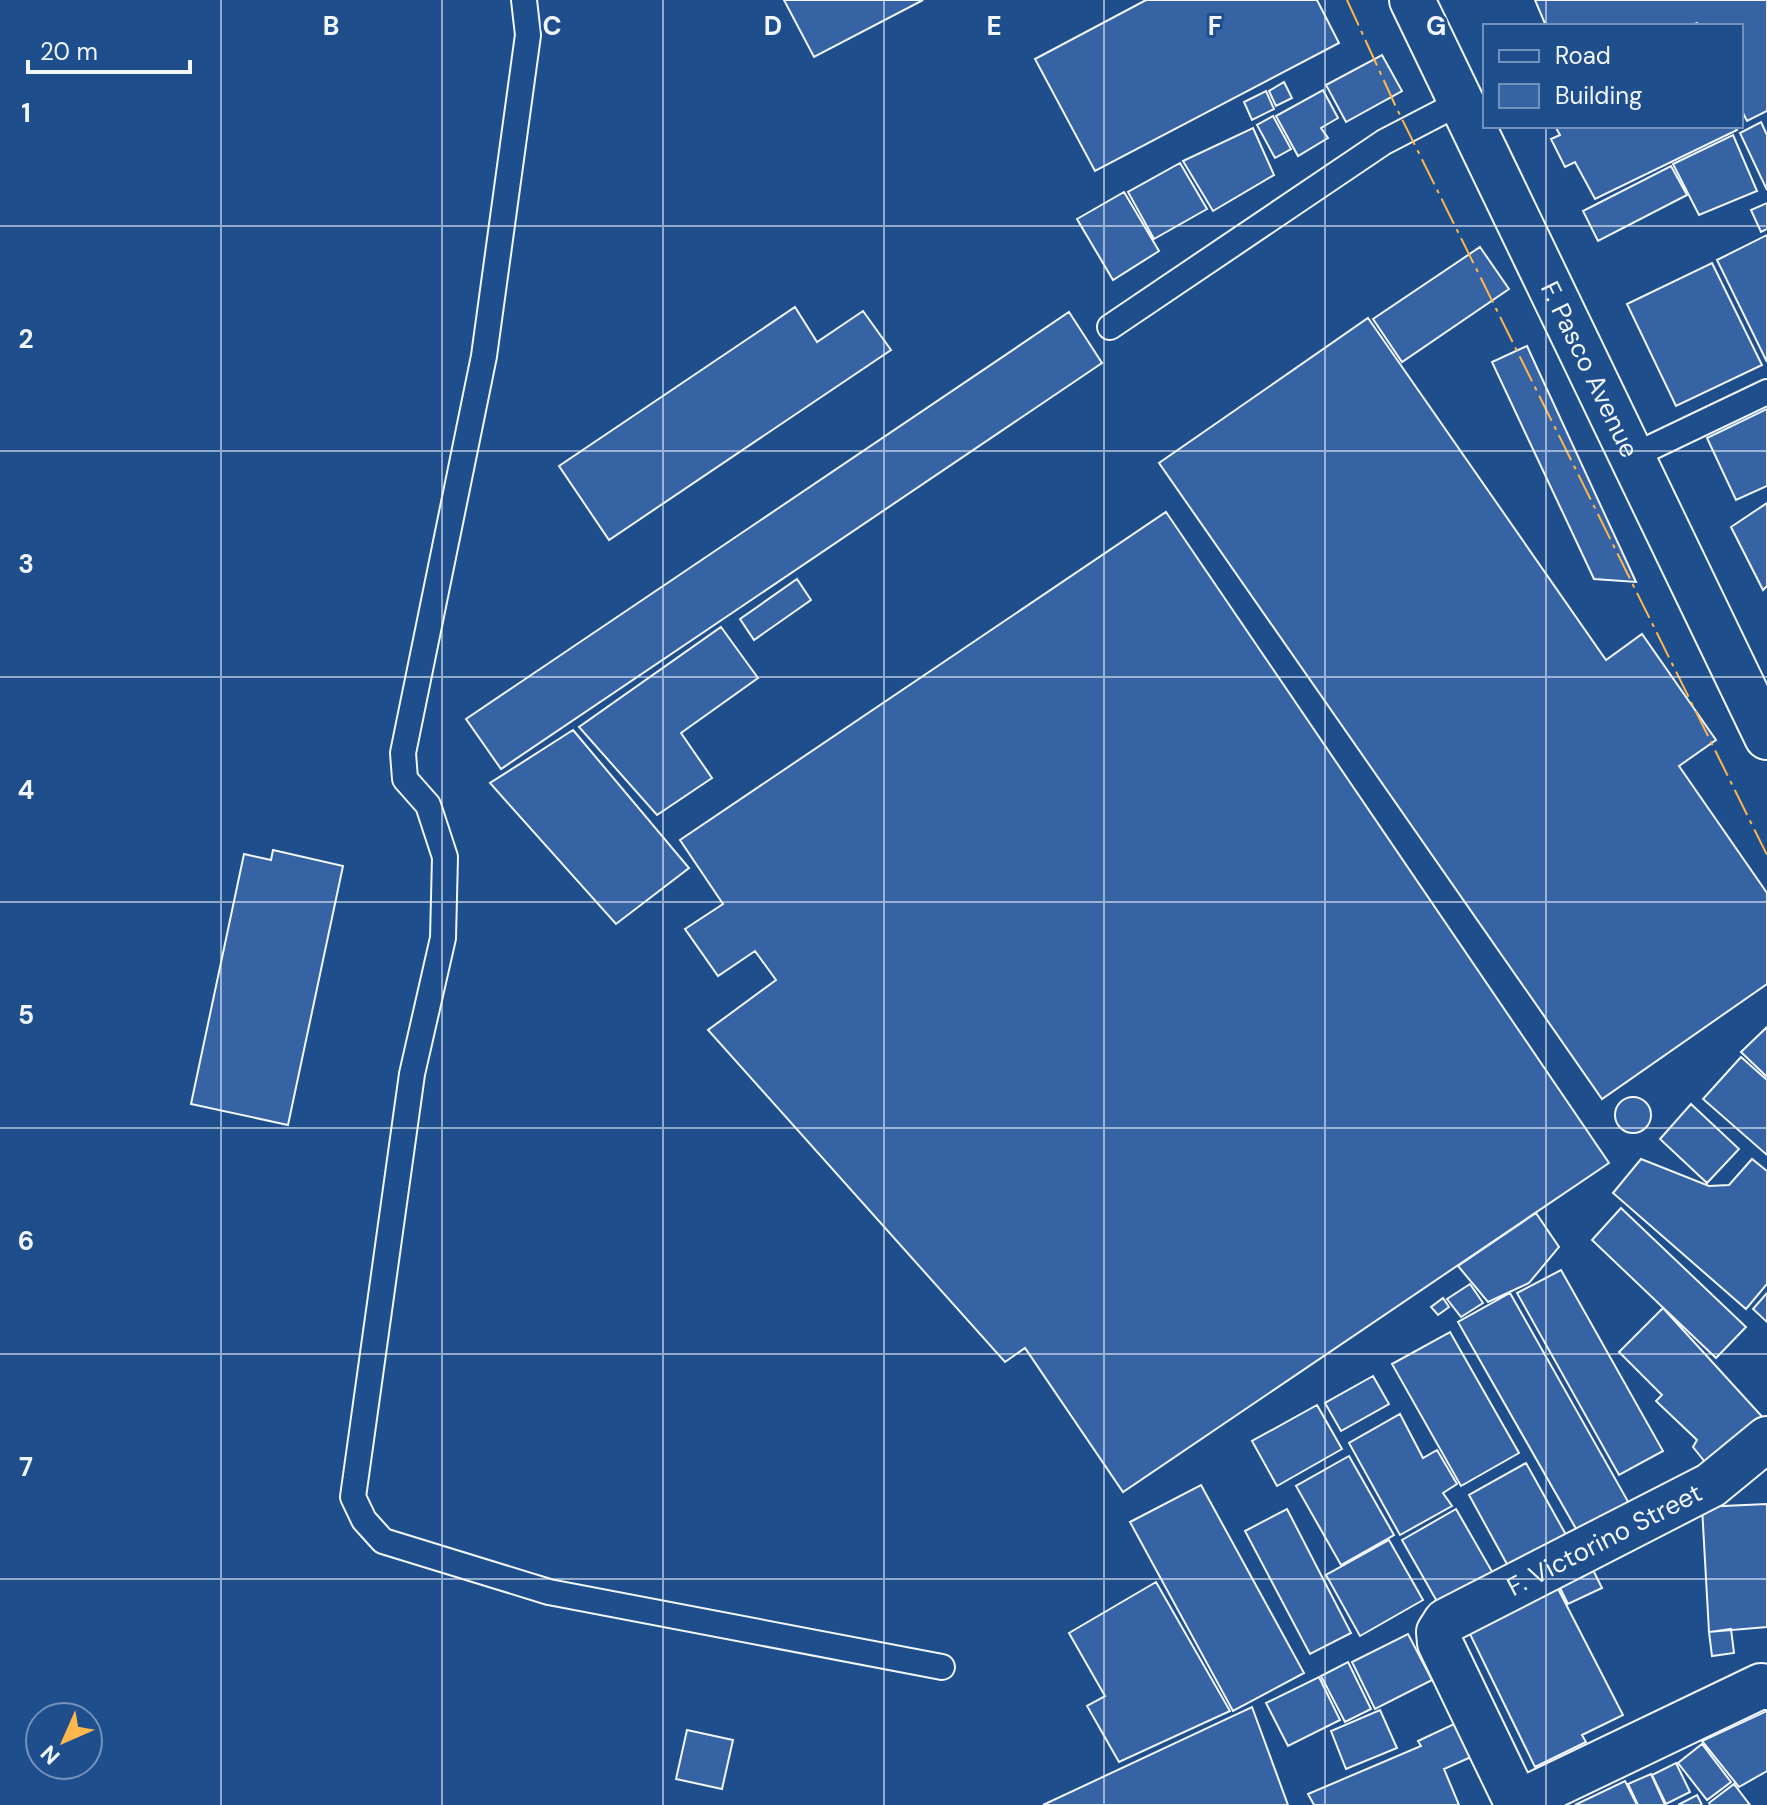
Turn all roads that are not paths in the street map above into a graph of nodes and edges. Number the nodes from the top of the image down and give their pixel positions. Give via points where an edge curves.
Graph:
1 (524, 0) edge
2 (1412, 0) edge
3 (1461, 102) junction
4 (1110, 327) dead end
5 (1767, 392) edge
6 (1631, 457) junction
7 (1767, 737) edge
8 (1767, 1439) edge
9 (942, 1667) dead end
10 (1767, 1687) edge
11 (1518, 1804) edge

1 - 9 lane via 528,35 484,356 403,753 405,779 428,805 445,857 443,938 412,1074 353,1497 383,1541 549,1592
2 - 3 street, F. Pasco Avenue
3 - 4 lane via 1384,142
3 - 6 street, F. Pasco Avenue
5 - 6 lane
6 - 7 street, F. Pasco Avenue
8 - 11 street, F. Victorino Street via 1711,1485 1446,1621 1440,1643
10 - 11 street

